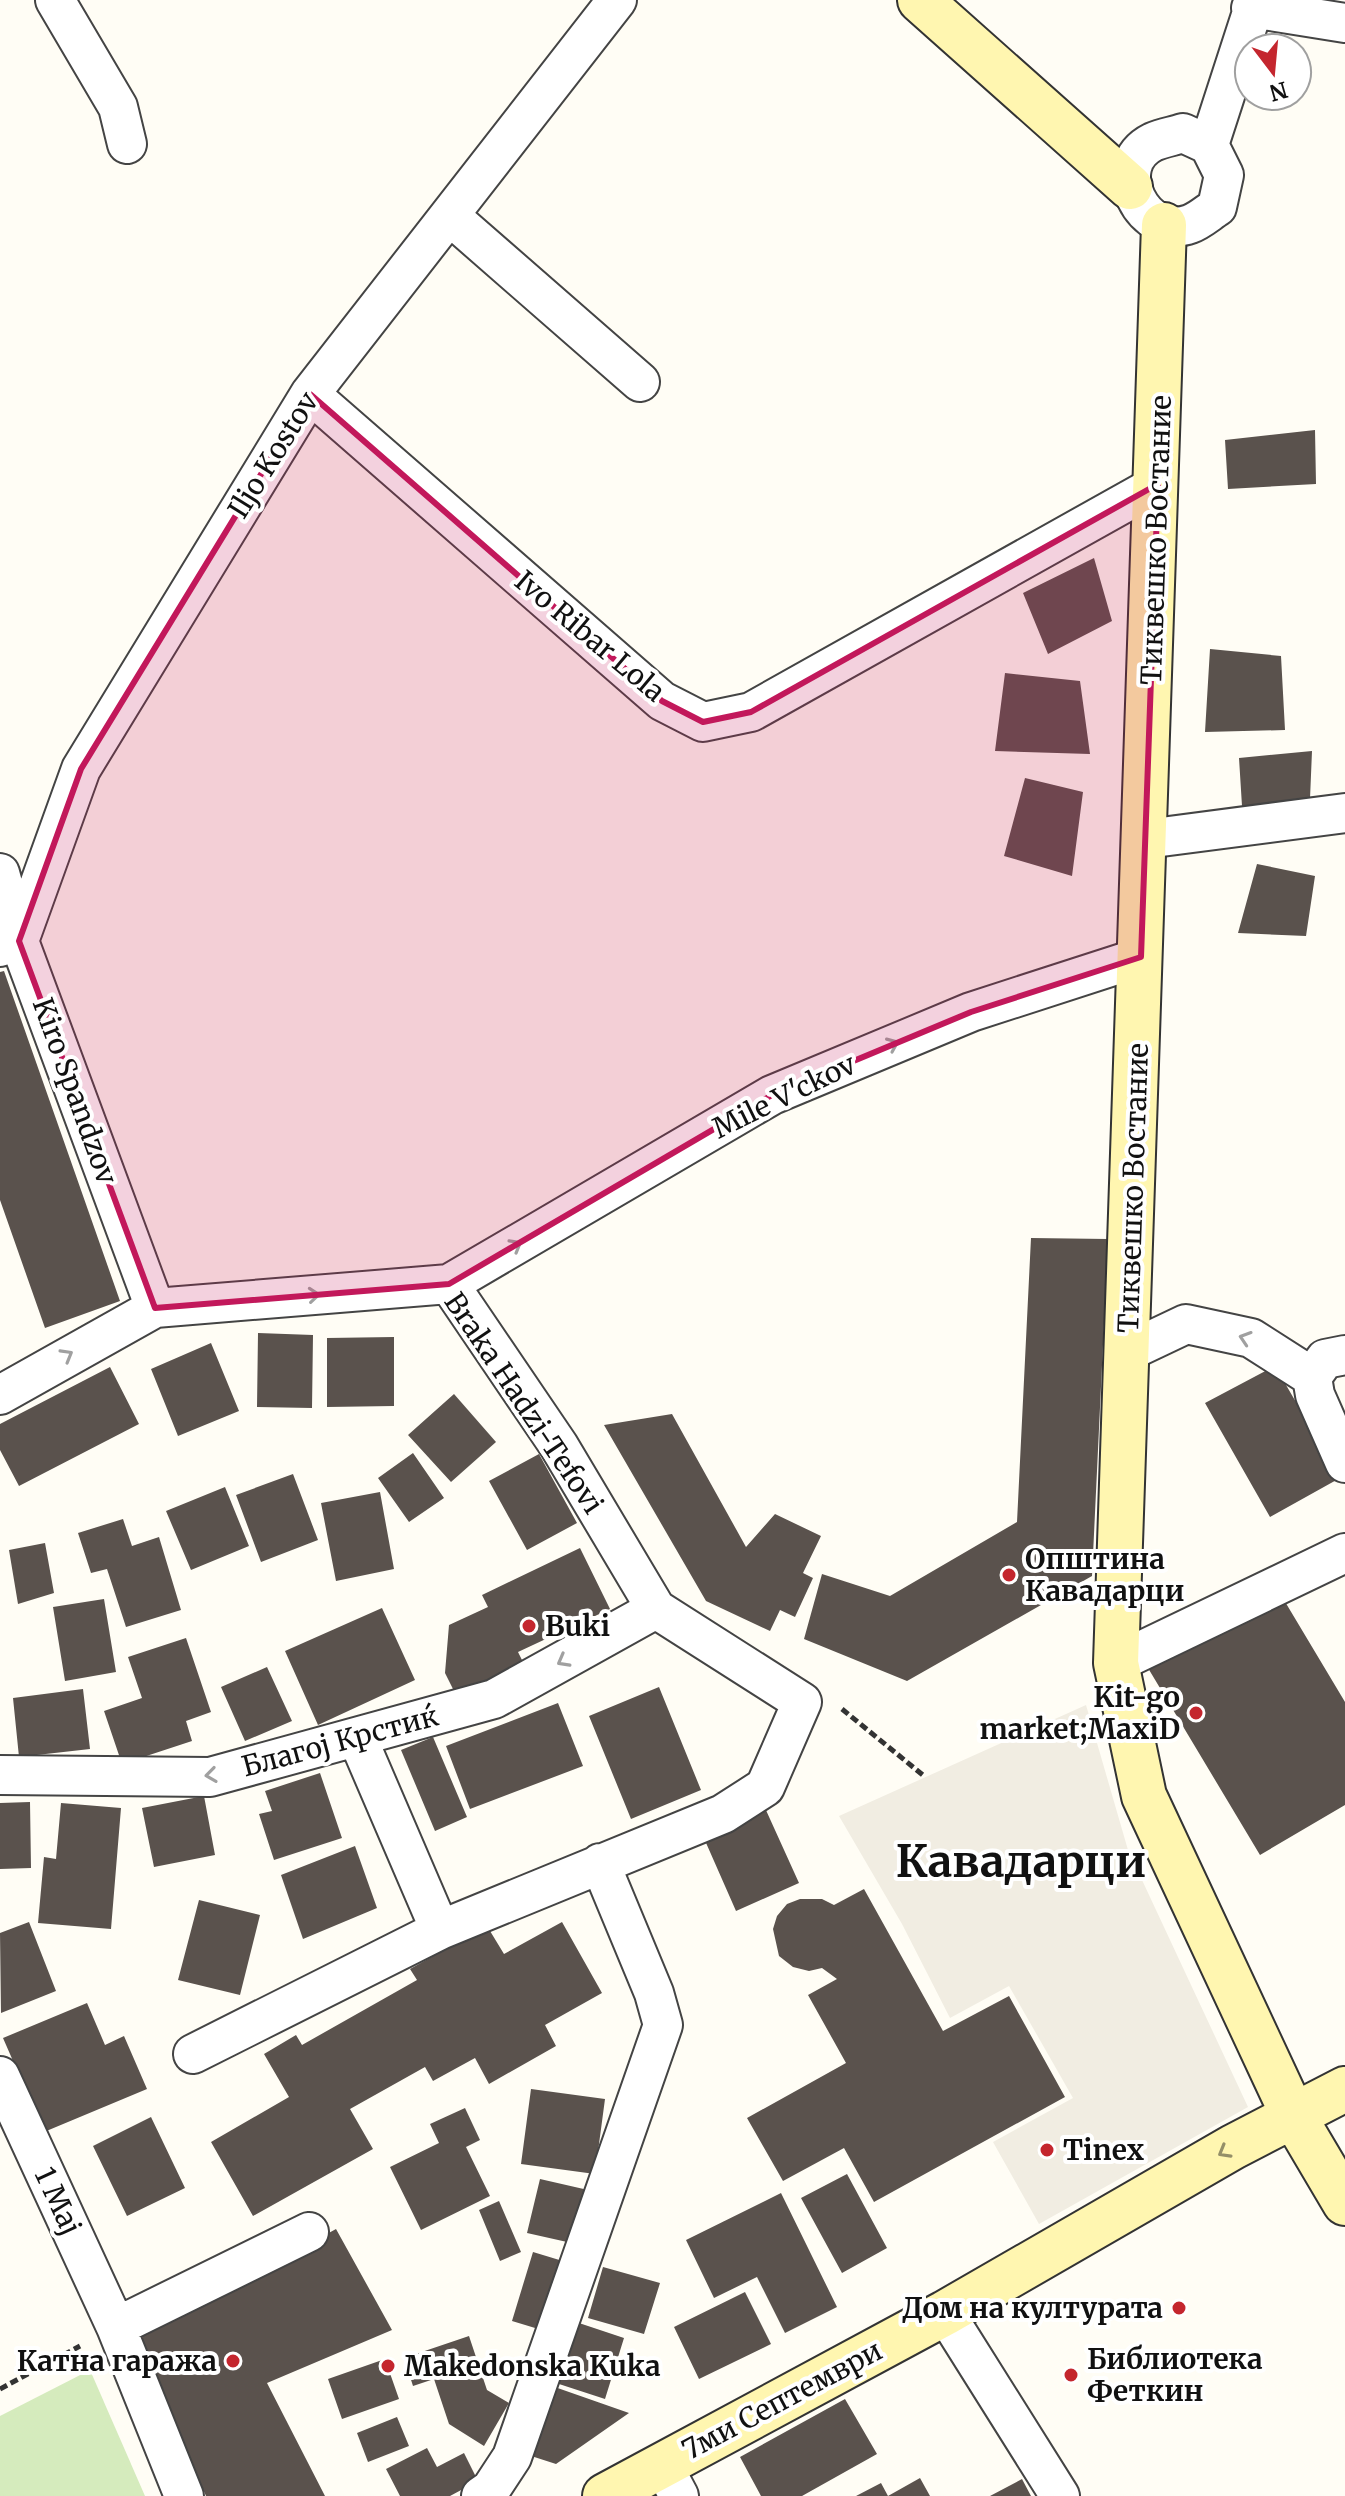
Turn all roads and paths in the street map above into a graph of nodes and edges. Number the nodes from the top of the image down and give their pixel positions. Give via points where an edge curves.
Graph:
1 (55, 0) edge
2 (920, 0) edge
3 (1253, 4) edge
4 (603, 5) edge
5 (1345, 23) edge
6 (127, 144) dead end
7 (1209, 145) junction
8 (1130, 187) junction
9 (450, 216) junction
10 (1164, 225) junction
11 (640, 382) dead end
12 (310, 394) junction
13 (1158, 484) junction
14 (1345, 813) edge
15 (1146, 839) junction
16 (0, 873) edge
17 (10, 944) edge
18 (1141, 957) junction
19 (449, 1284) junction
20 (155, 1308) junction
21 (1127, 1352) junction
22 (1345, 1355) edge
23 (1312, 1377) junction
24 (0, 1395) edge
25 (1345, 1463) edge
26 (1345, 1553) edge
27 (656, 1609) junction
28 (1116, 1663) junction
29 (802, 1702) junction
30 (357, 1737) junction
31 (0, 1775) edge
32 (924, 1776) dead end
33 (600, 1863) junction
34 (440, 1930) junction
35 (193, 2054) dead end
36 (0, 2076) edge
37 (1345, 2089) edge
38 (1293, 2115) junction
39 (1345, 2203) edge
40 (309, 2232) dead end
41 (945, 2313) junction
42 (116, 2327) junction
43 (0, 2389) edge
44 (671, 2480) edge
45 (184, 2496) edge
46 (481, 2496) edge
47 (605, 2496) edge
48 (1060, 2496) edge

1 - 6 street via 118,107
2 - 8 main road
3 - 5 street
3 - 7 street
4 - 9 street, Iljo Kostov
7 - 8 street via 1183,133 1151,143 1132,161
7 - 10 street via 1224,175 1217,207 1189,225
8 - 10 street via 1141,208
9 - 11 street
9 - 12 street, Iljo Kostov
10 - 13 main road, Тиквешко Востание
12 - 13 street, Ivo Ribar Lola via 662,701 703,722 751,712
12 - 17 street, Iljo Kostov via 81,769
13 - 15 main road, Тиквешко Востание
14 - 15 street
15 - 18 main road, Тиквешко Востание
16 - 17 street, Kiro Spandzov
17 - 20 street, Kiro Spandzov
19 -> 18 street, Mile V'ckov via 772,1095 971,1012
18 - 21 main road, Тиквешко Востание
20 -> 19 street, Braka Hadzi-Tefovi
19 - 27 street, Braka Hadzi-Tefovi via 559,1446
24 -> 20 street, Braka Hadzi-Tefovi
23 -> 21 street via 1251,1338 1186,1324
21 - 28 main road, Тиквешко Востание
22 - 23 street via 1325,1359
23 - 25 street
26 - 28 street
27 - 29 street, Braka Hadzi-Tefovi
27 -> 30 street, Благој Крстиќ via 494,1699
28 - 38 main road, Тиквешко Востание via 1144,1796
29 - 32 path via 844,1709
29 - 33 street via 765,1787 723,1814
30 -> 31 street, Благој Крстиќ via 210,1777
30 - 34 street
33 - 34 street
33 - 46 street via 663,2025 512,2457
34 - 35 street
36 - 42 street, 1 Maj
37 - 38 main road, 7ми Септември
38 - 39 main road, Тиквешко Востание
38 -> 41 main road, 7ми Септември
40 - 42 street
41 - 44 main road, 7ми Септември
41 - 48 street
42 - 43 path
42 - 45 street, 1 Maj
44 - 47 main road, 7ми Септември

